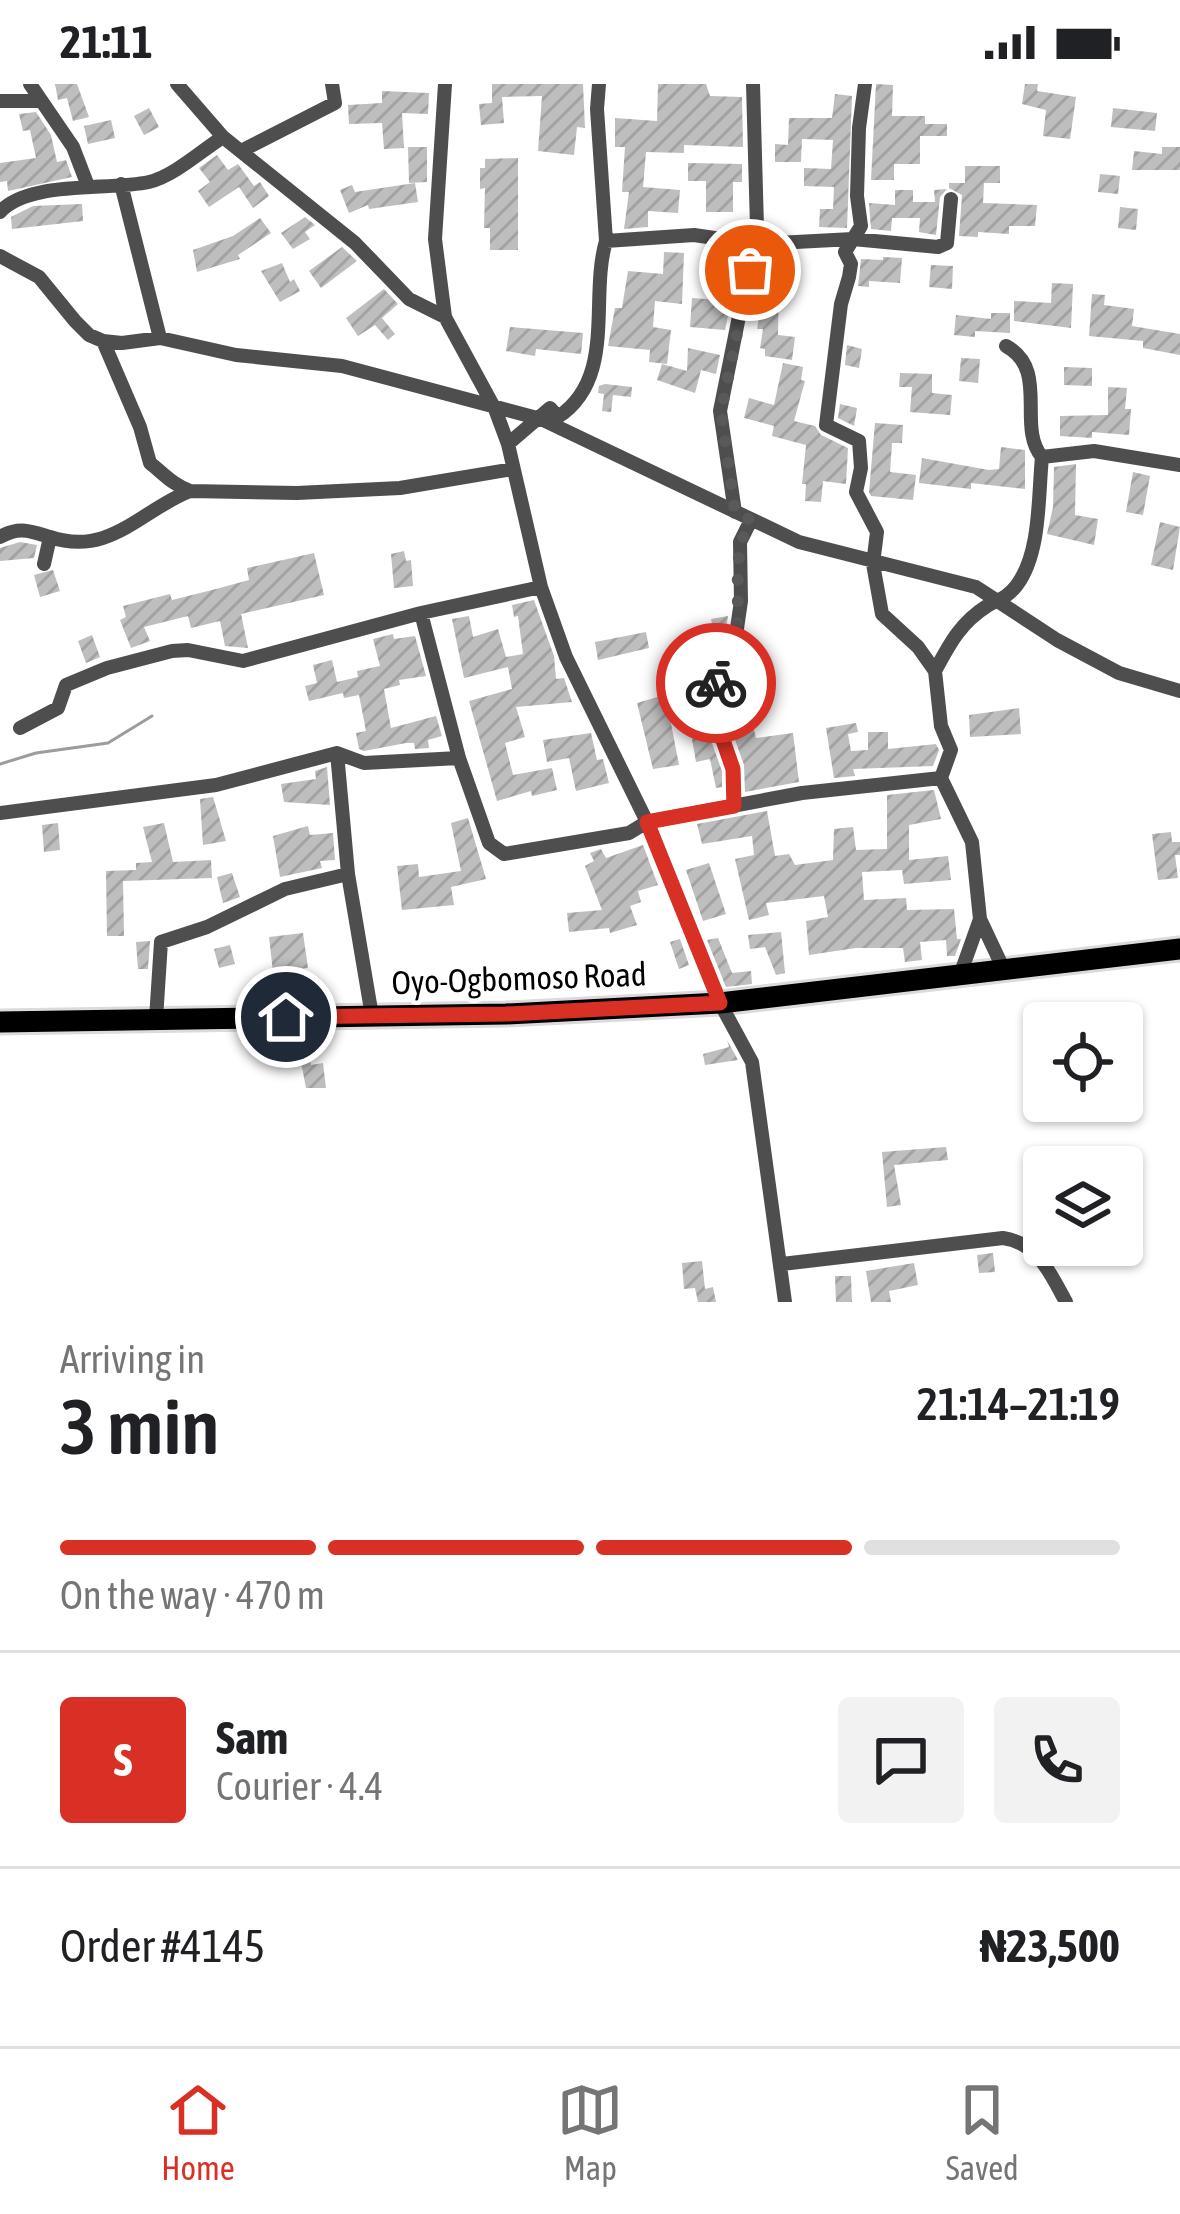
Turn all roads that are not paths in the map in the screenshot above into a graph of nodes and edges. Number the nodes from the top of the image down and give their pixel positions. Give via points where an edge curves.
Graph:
1 (30, 84) edge
2 (177, 84) edge
3 (332, 84) edge
4 (445, 84) edge
5 (599, 84) edge
6 (753, 84) edge
7 (865, 84) edge
8 (0, 101) edge
9 (41, 101) junction
10 (223, 137) junction
11 (243, 150) junction
12 (121, 184) junction
13 (88, 187) junction
14 (951, 199) dead end
15 (0, 212) edge
16 (853, 238) junction
17 (606, 241) junction
18 (754, 244) junction
19 (0, 256) edge
20 (445, 316) junction
21 (160, 338) junction
22 (103, 340) junction
23 (1006, 346) dead end
24 (495, 409) junction
25 (541, 419) junction
26 (508, 444) junction
27 (1042, 457) junction
28 (1180, 465) edge
29 (514, 469) junction
30 (190, 491) junction
31 (735, 512) junction
32 (751, 520) junction
33 (0, 537) edge
34 (50, 537) junction
35 (44, 564) dead end
36 (873, 564) junction
37 (542, 586) junction
38 (1002, 602) junction
39 (421, 613) junction
40 (934, 671) junction
41 (1180, 691) edge
42 (20, 728) dead end
43 (337, 753) junction
44 (459, 758) junction
45 (941, 778) junction
46 (734, 806) junction
47 (0, 813) edge
48 (647, 822) junction
49 (348, 874) junction
50 (980, 920) junction
51 (1180, 949) edge
52 (1004, 970) junction
53 (960, 975) junction
54 (720, 1003) junction
55 (372, 1016) junction
56 (156, 1019) junction
57 (0, 1022) edge
58 (782, 1264) junction
59 (785, 1302) edge
60 (1066, 1302) edge

1 - 9 street
2 - 10 street
3 - 11 street via 335,103
4 - 20 street via 435,239
5 - 17 street
6 - 18 street
7 - 16 street via 861,226
8 - 9 street
9 - 13 street via 73,146
10 - 11 street
10 - 12 street via 159,178
11 - 20 street via 409,299
12 - 13 street
12 - 21 street
13 - 15 street via 21,198
14 - 16 street via 945,246
16 - 18 street
16 - 36 street via 825,420 860,441 856,492 877,532
17 - 18 street via 694,235
17 - 25 street via 592,375 570,409 558,417 550,408
18 - 31 street via 721,411
19 - 22 street via 39,277 74,321
20 - 24 street
21 - 22 street
21 - 24 street via 342,366
22 - 30 street via 150,464
23 - 27 street via 1021,357 1031,386 1033,441
24 - 25 street
24 - 26 street
25 - 26 street
25 - 31 street
26 - 29 street
27 - 28 street via 1094,451
27 - 38 street via 1031,553
29 - 30 street via 400,488
29 - 37 street
30 - 34 street via 125,531 82,541
31 - 32 street
32 - 36 street
32 - 46 street via 740,542 734,650 721,661 715,694
33 - 34 street via 30,530
34 - 35 street
36 - 38 street via 956,579
36 - 40 street via 882,614
37 - 39 street
37 - 48 street via 566,658
38 - 40 street via 952,636
38 - 41 street via 1119,673
39 - 42 street via 243,661 188,650 107,668 66,685 58,708
39 - 44 street
40 - 45 street via 951,750
43 - 44 street via 364,763
43 - 47 street via 216,785
43 - 49 street
44 - 48 street via 489,843 504,854 629,833
45 - 46 street
45 - 50 street via 972,842
46 - 48 street
48 - 54 street
49 - 55 street
49 - 56 street via 284,889 161,942
50 - 52 street
50 - 53 street
51 - 52 highway, Oyo-Ogbomoso Road
52 - 53 highway, Oyo-Ogbomoso Road
53 - 54 highway, Oyo-Ogbomoso Road
54 - 55 highway, Oyo-Ogbomoso Road
54 - 58 street via 752,1063
55 - 56 highway, Oyo-Ogbomoso Road
56 - 57 highway, Oyo-Ogbomoso Road
58 - 59 street
58 - 60 street via 1019,1240 1035,1251

